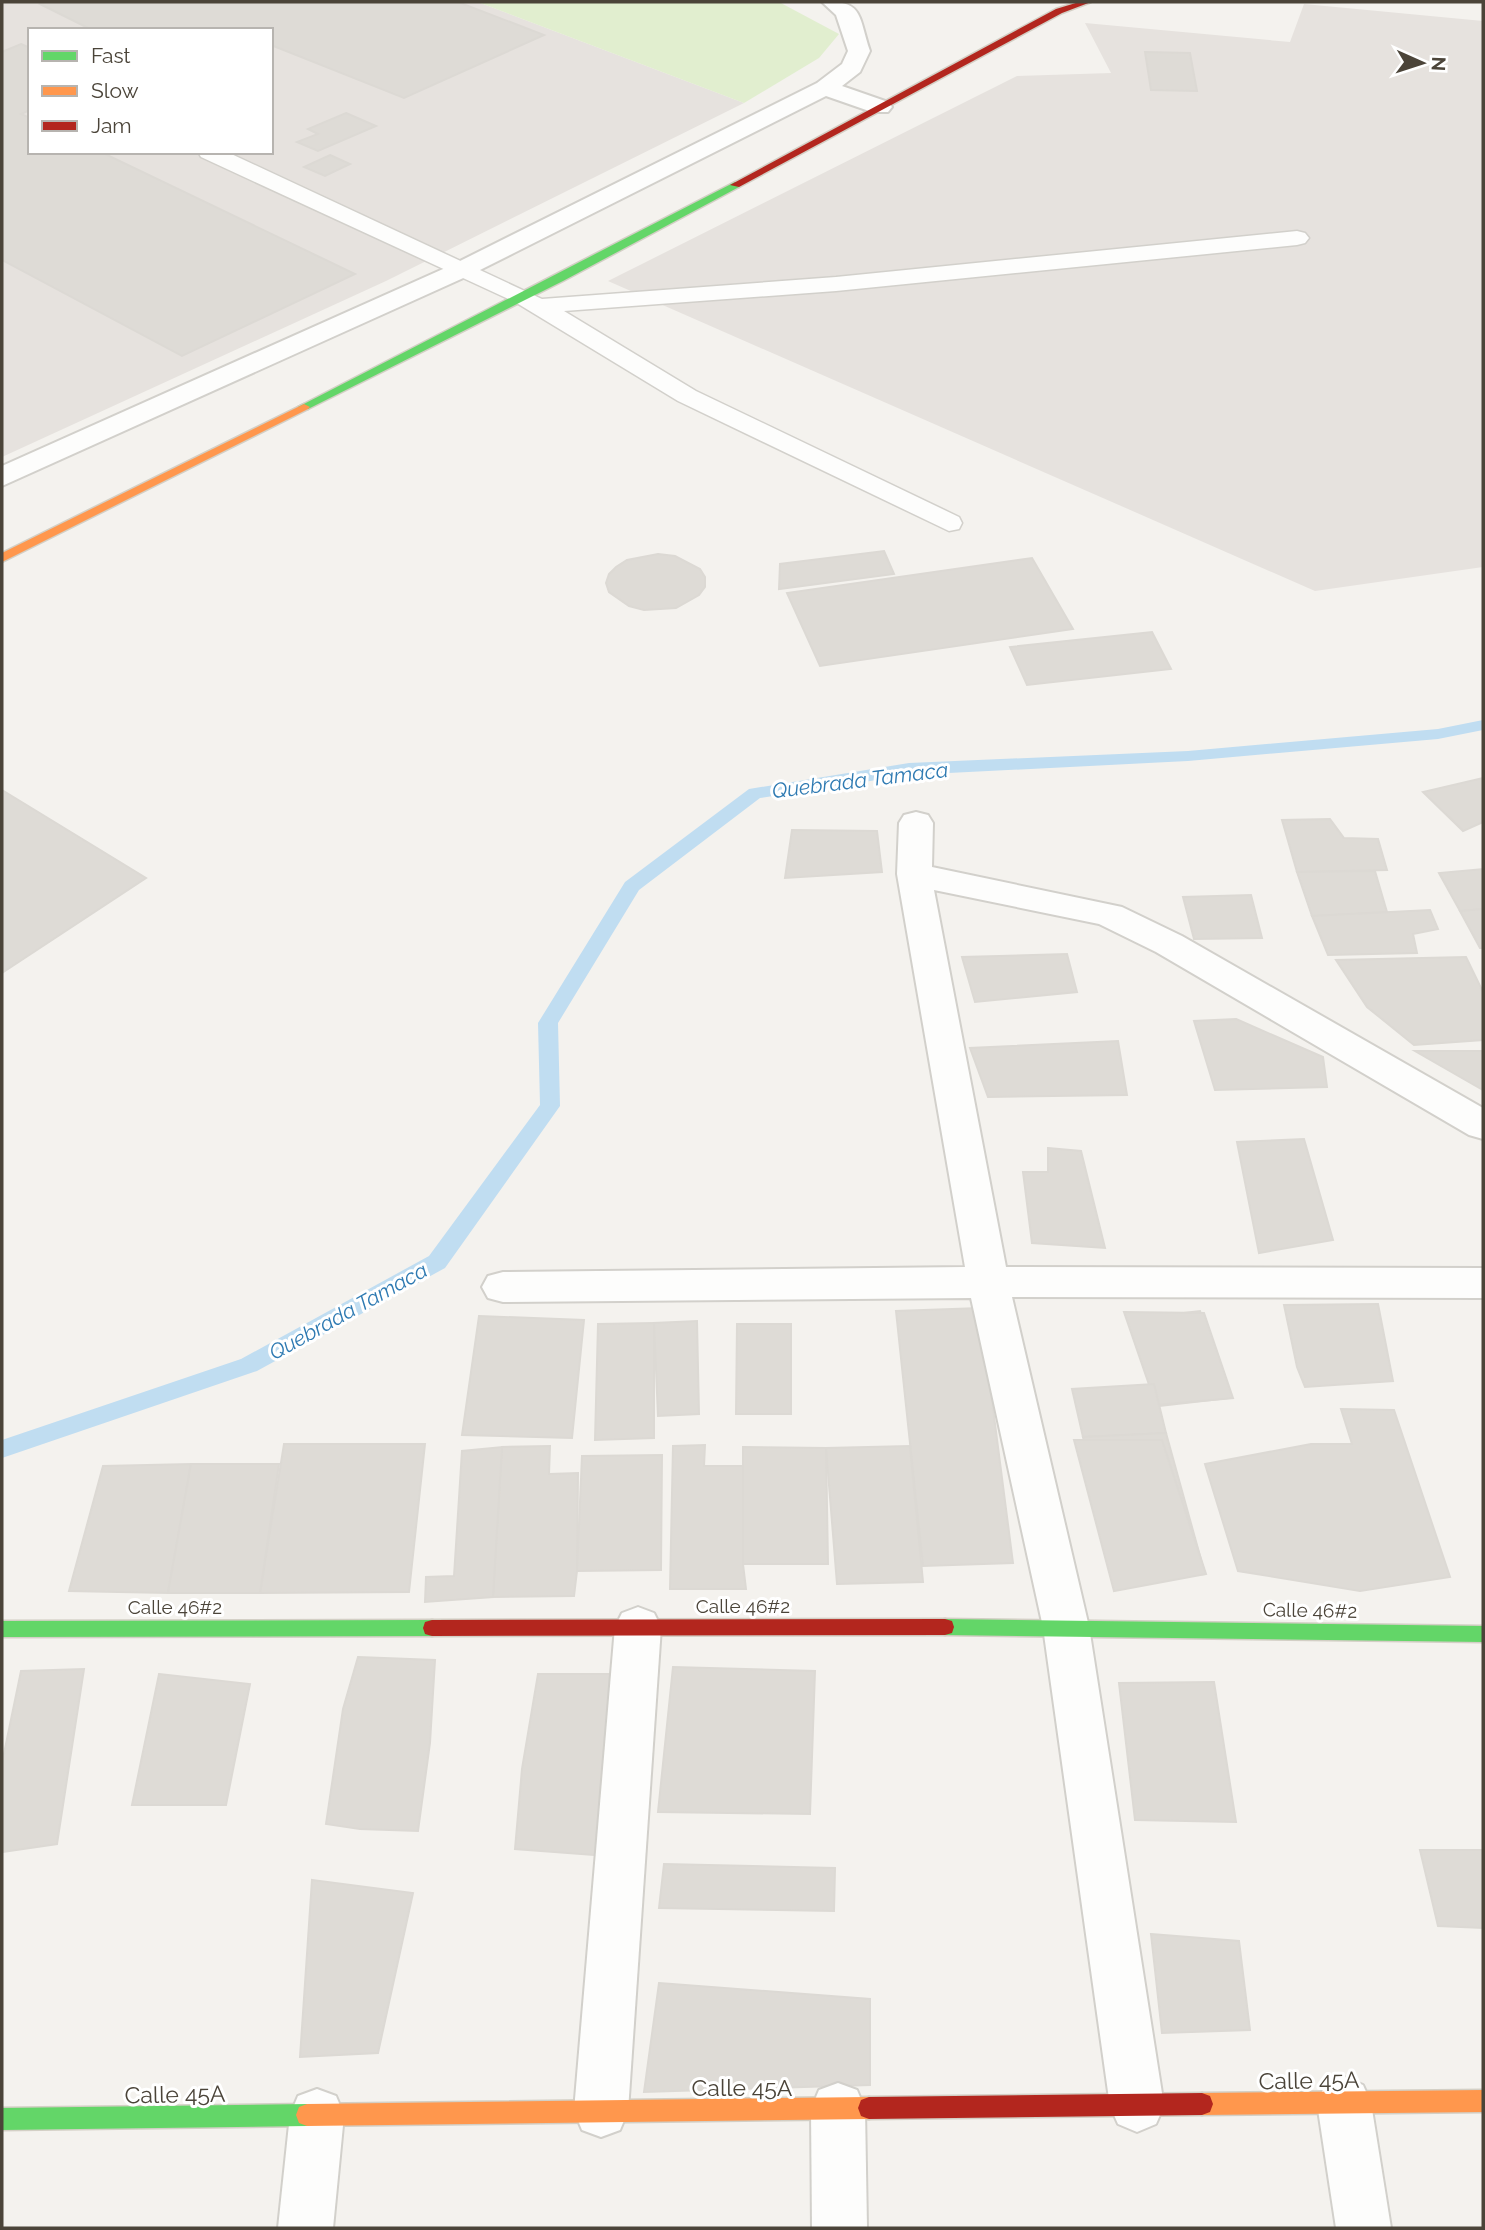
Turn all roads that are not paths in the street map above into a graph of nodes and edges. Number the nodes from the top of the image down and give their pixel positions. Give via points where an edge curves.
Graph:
1 (833, 2) edge
2 (1087, 2) edge
3 (825, 88) junction
4 (880, 107) junction
5 (213, 154) edge
6 (1297, 238) dead end
7 (461, 270) junction
8 (531, 301) junction
9 (2, 477) edge
10 (949, 523) dead end
11 (2, 558) edge
12 (916, 823) dead end
13 (914, 874) junction
14 (1483, 1125) edge
15 (988, 1282) junction
16 (1483, 1283) edge
17 (503, 1287) dead end
18 (638, 1627) junction
19 (1066, 1627) junction
20 (2, 1629) edge
21 (1483, 1634) edge
22 (1483, 2101) edge
23 (1344, 2103) junction
24 (1137, 2106) junction
25 (838, 2109) junction
26 (601, 2111) junction
27 (317, 2115) junction
28 (2, 2119) edge
29 (305, 2228) edge
30 (840, 2228) edge
31 (1364, 2228) edge

1 - 3 street via 846,12 859,51 852,67
2 - 4 street via 1059,10
3 - 4 street
3 - 7 street
4 - 8 street
5 - 7 lane
6 - 8 lane via 836,284
7 - 8 lane
7 - 9 street
8 - 10 lane via 687,396
8 - 11 street
12 - 13 street
13 - 14 street via 1109,915 1169,944
13 - 15 street
15 - 16 street
15 - 17 street
15 - 19 street
18 - 19 street, Calle 46#2
18 - 20 street, Calle 46#2
18 - 26 street
19 - 21 street, Calle 46#2
19 - 24 street
22 - 23 street, Calle 45A
23 - 24 street, Calle 45A
23 - 31 street
24 - 25 street, Calle 45A
25 - 26 street, Calle 45A
25 - 30 street
26 - 27 street, Calle 45A
27 - 28 street, Calle 45A
27 - 29 street

